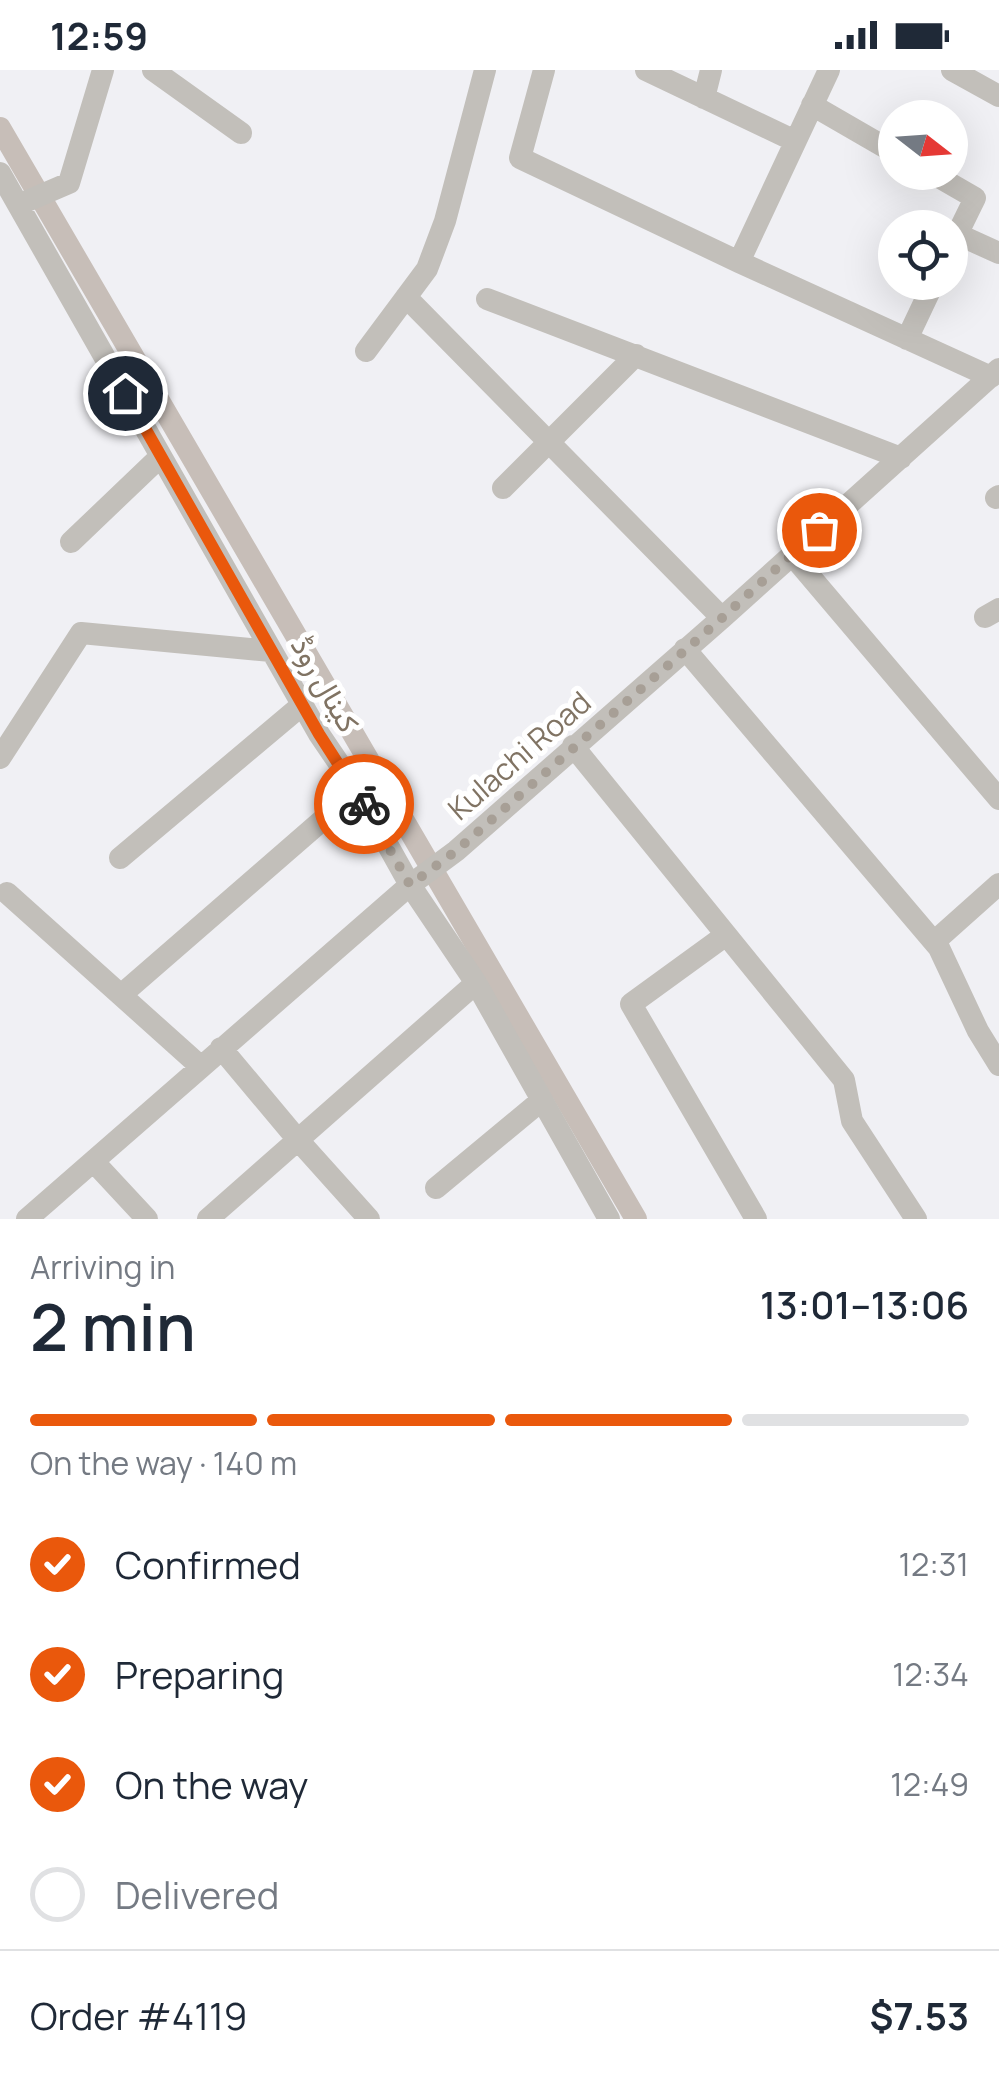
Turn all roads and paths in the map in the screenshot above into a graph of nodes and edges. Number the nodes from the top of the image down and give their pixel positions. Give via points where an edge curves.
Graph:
1 (103, 70) edge
2 (153, 70) edge
3 (486, 70) edge
4 (544, 70) edge
5 (646, 70) edge
6 (712, 70) edge
7 (829, 70) edge
8 (952, 70) edge
9 (999, 96) edge
10 (704, 98) junction
11 (812, 105) junction
12 (241, 133) dead end
13 (796, 140) junction
14 (878, 143) edge
15 (0, 173) edge
16 (961, 190) edge
17 (18, 205) junction
18 (968, 213) edge
19 (968, 245) edge
20 (999, 253) edge
21 (739, 262) junction
22 (406, 297) junction
23 (487, 300) dead end
24 (925, 300) edge
25 (907, 339) junction
26 (366, 351) dead end
27 (636, 355) junction
28 (995, 373) edge
29 (548, 443) junction
30 (161, 456) junction
31 (901, 458) junction
32 (504, 488) dead end
33 (72, 542) dead end
34 (792, 555) junction
35 (722, 618) junction
36 (685, 649) junction
37 (272, 651) junction
38 (302, 705) junction
39 (573, 746) junction
40 (0, 758) edge
41 (356, 790) junction
42 (999, 800) edge
43 (120, 858) dead end
44 (999, 884) edge
45 (410, 885) junction
46 (7, 893) dead end
47 (726, 935) junction
48 (934, 942) junction
49 (476, 982) junction
50 (121, 995) junction
51 (221, 1048) junction
52 (999, 1064) edge
53 (200, 1066) junction
54 (542, 1100) junction
55 (298, 1140) junction
56 (94, 1162) junction
57 (436, 1188) dead end
58 (605, 1217) edge
59 (27, 1219) edge
60 (147, 1219) edge
61 (208, 1219) edge
62 (369, 1219) edge
63 (756, 1219) edge
64 (916, 1219) edge

1 - 17 street via 69,183
2 - 12 street
3 - 22 street via 445,222 427,270
4 - 21 street via 520,158
5 - 10 street
6 - 10 street
7 - 11 street
8 - 9 street
10 - 13 street
11 - 13 street
11 - 14 street
13 - 21 street
15 - 17 street, کینال روڈ
16 - 18 street via 975,198
17 - 30 street, کینال روڈ
19 - 20 street
21 - 25 street
22 - 26 street
22 - 29 street
23 - 27 street
24 - 25 street
25 - 28 street
27 - 29 street
27 - 31 street
28 - 31 street, Kulachi Road
29 - 32 street
29 - 35 street
30 - 33 street
30 - 37 street, کینال روڈ
31 - 34 street, Kulachi Road
34 - 35 street, Kulachi Road
34 - 42 street
35 - 36 street, Kulachi Road
36 - 39 street, Kulachi Road
36 - 48 street
37 - 38 street, کینال روڈ
37 - 40 street via 80,633
38 - 41 street, کینال روڈ
38 - 43 street
39 - 45 street, Kulachi Road
39 - 47 street
41 - 45 street, کینال روڈ
41 - 50 street
44 - 48 street
45 - 49 street, کینال روڈ
45 - 51 street, Kulachi Road
46 - 50 street
47 - 63 street via 632,1004
47 - 64 street via 844,1080 852,1121
48 - 52 street
49 - 54 street, کینال روڈ
49 - 55 street
50 - 53 street
51 - 53 street, Kulachi Road
51 - 55 street
53 - 56 street, Kulachi Road
54 - 57 street
54 - 58 street, کینال روڈ
55 - 61 street
55 - 62 street
56 - 59 street, Kulachi Road
56 - 60 street

